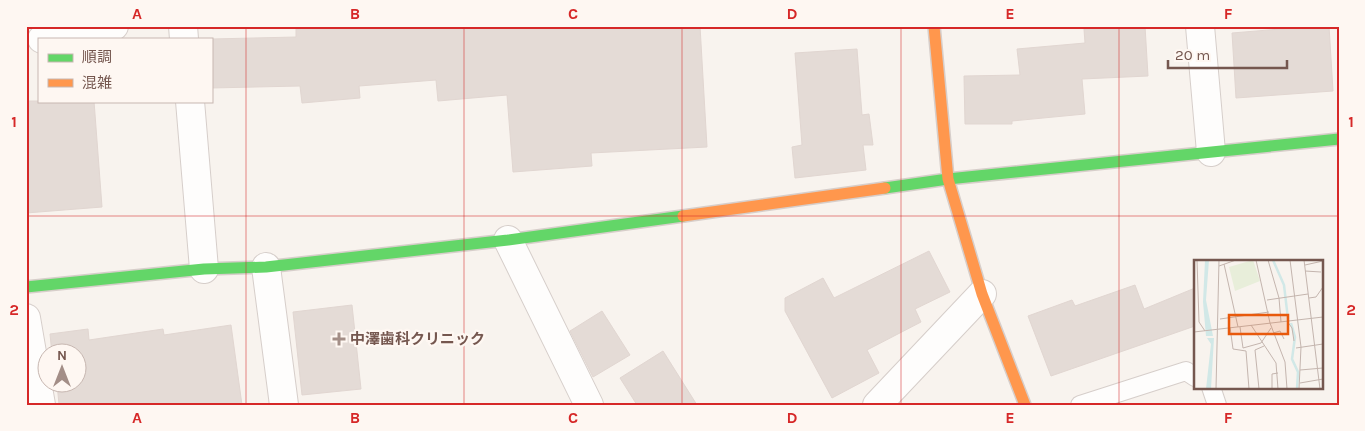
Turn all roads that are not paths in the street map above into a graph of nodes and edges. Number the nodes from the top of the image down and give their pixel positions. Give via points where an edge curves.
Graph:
1 (114, 26) edge
2 (934, 26) edge
3 (1200, 26) edge
4 (46, 38) edge
5 (190, 102) edge
6 (1339, 139) edge
7 (1211, 152) junction
8 (948, 179) junction
9 (508, 240) junction
10 (266, 266) junction
11 (204, 269) junction
12 (26, 287) edge
13 (982, 294) junction
14 (26, 318) edge
15 (1194, 376) edge
16 (1211, 388) edge
17 (41, 405) edge
18 (284, 405) edge
19 (589, 405) edge
20 (877, 405) edge
21 (1025, 405) edge
22 (1080, 405) edge
23 (1217, 405) edge

1 - 4 street
2 - 8 street
3 - 7 street
5 - 11 street
6 - 7 street
7 - 8 street
8 - 9 street
8 - 13 street
9 - 10 street
9 - 19 street
10 - 11 street
10 - 18 street
11 - 12 street
13 - 20 street
13 - 21 street
14 - 17 street
15 - 22 lane via 1186,370
16 - 23 lane

